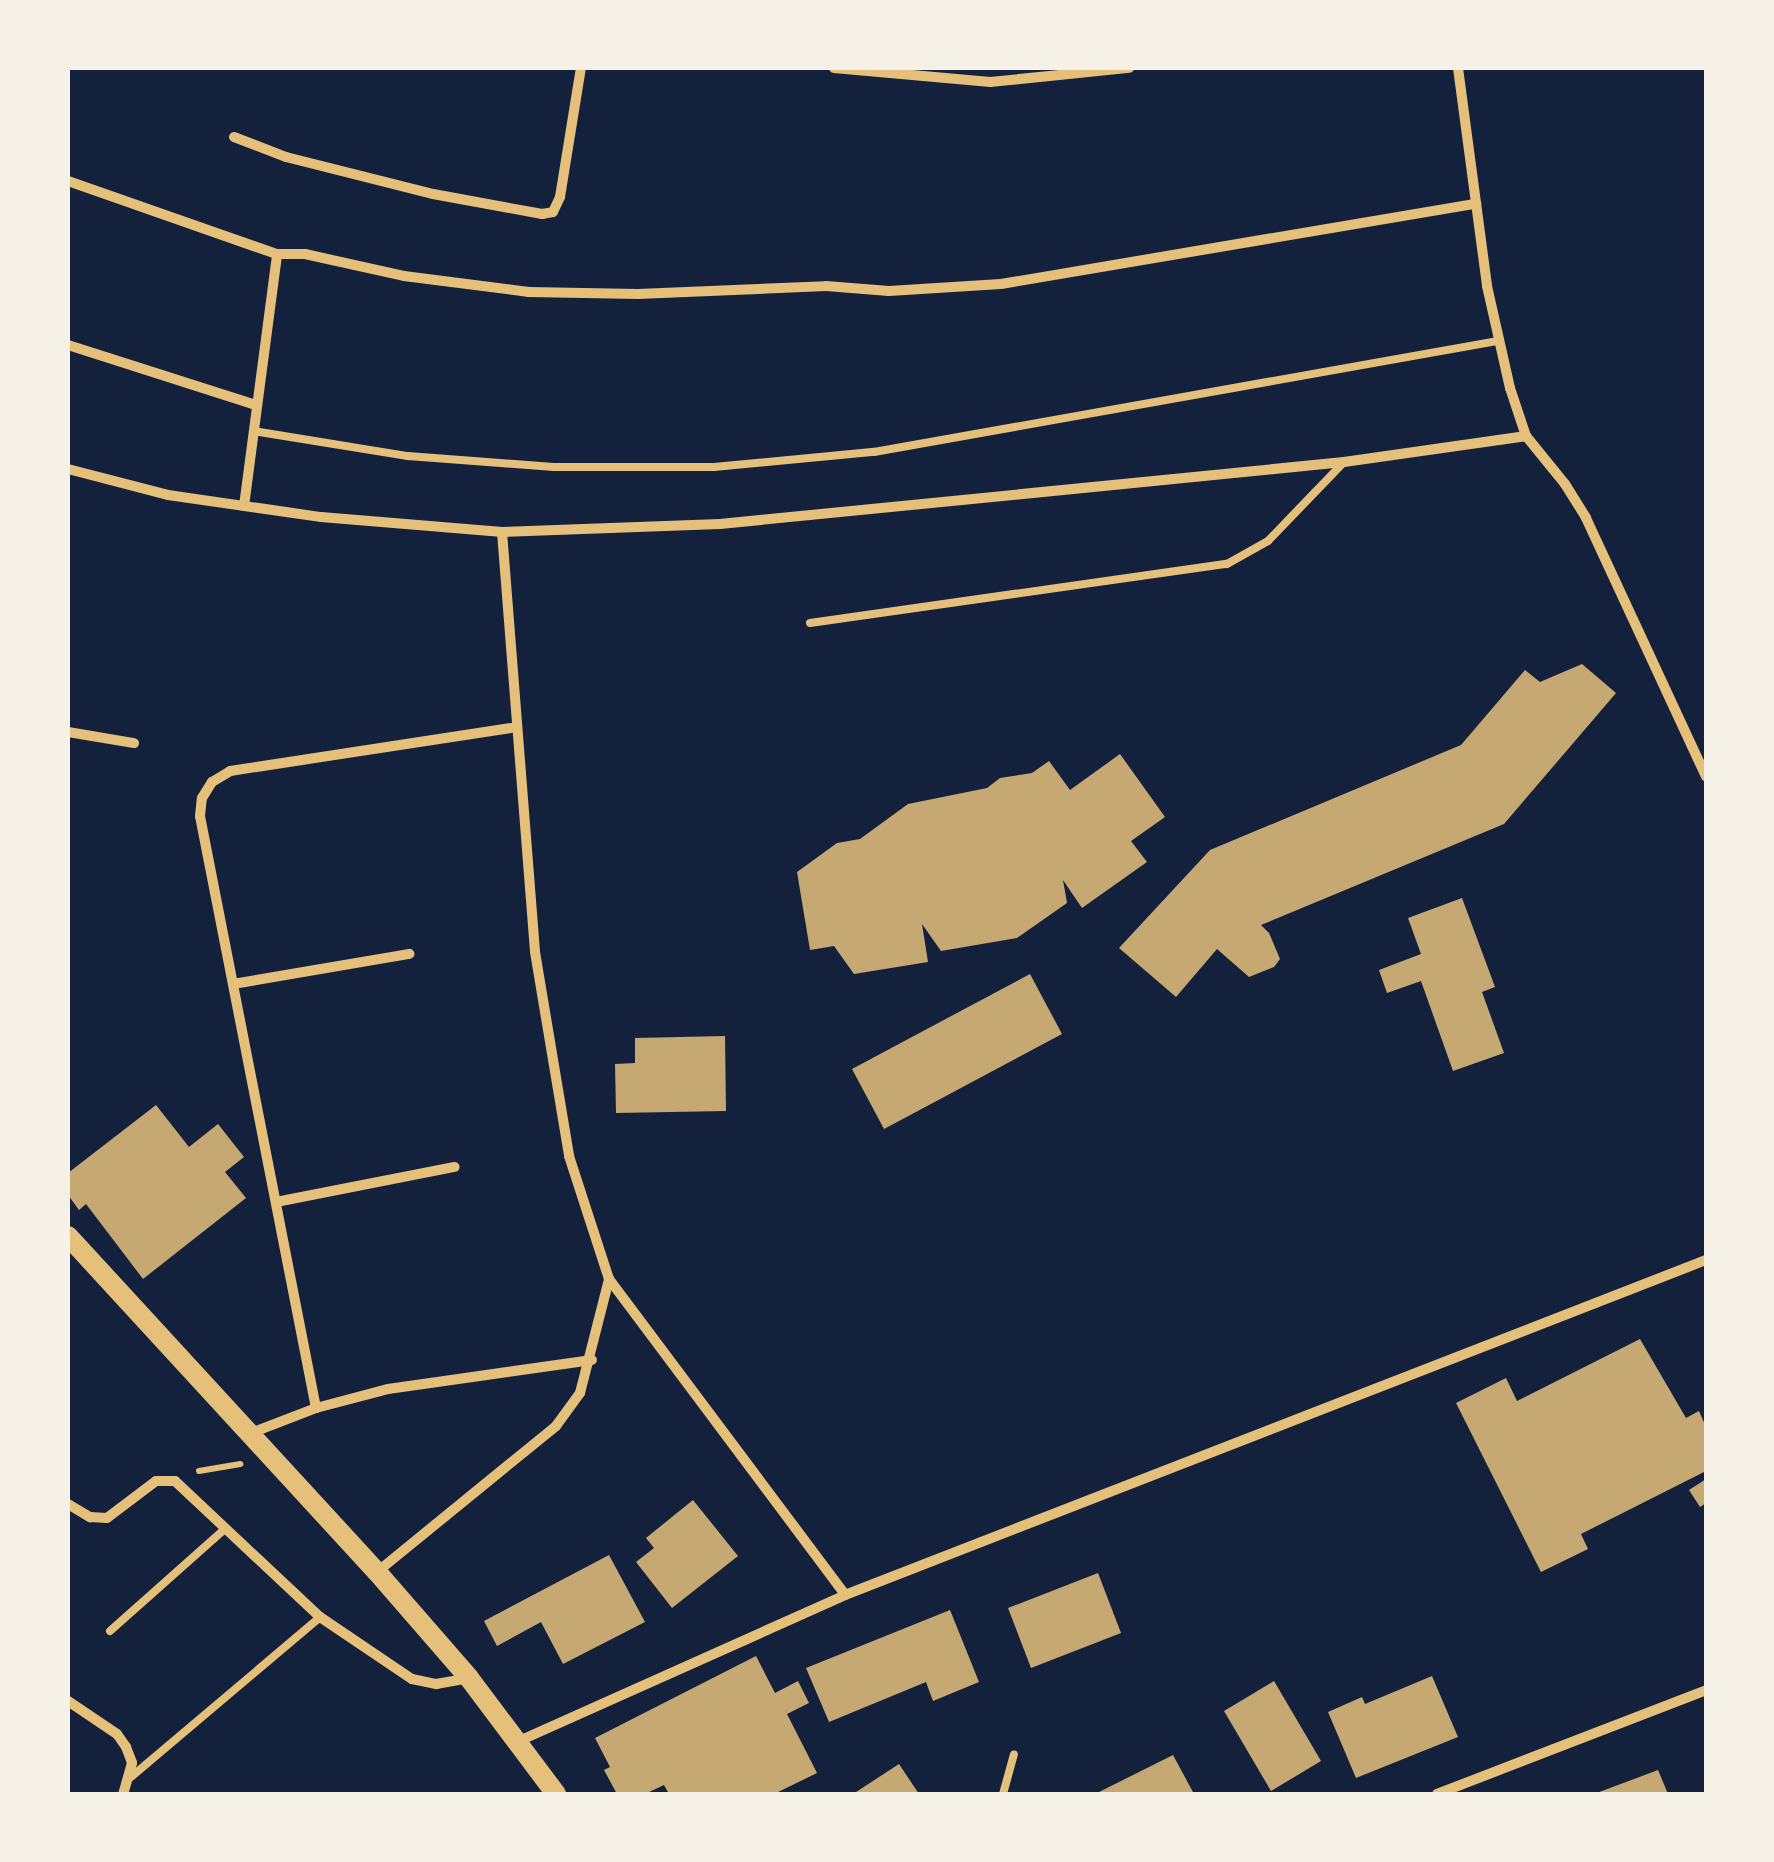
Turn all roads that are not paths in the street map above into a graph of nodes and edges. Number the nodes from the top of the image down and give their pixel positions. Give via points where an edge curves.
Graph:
1 (580, 68) edge
2 (834, 68) edge
3 (988, 68) edge
4 (1129, 68) edge
5 (1458, 68) edge
6 (990, 82) junction
7 (234, 137) dead end
8 (68, 181) edge
9 (1476, 204) junction
10 (276, 254) junction
11 (1498, 341) junction
12 (68, 345) edge
13 (256, 405) junction
14 (254, 431) junction
15 (1526, 436) junction
16 (1344, 462) junction
17 (68, 469) edge
18 (244, 506) junction
19 (502, 532) junction
20 (810, 623) dead end
21 (517, 727) junction
22 (68, 732) edge
23 (134, 743) dead end
24 (1706, 777) edge
25 (409, 954) dead end
26 (233, 984) junction
27 (455, 1167) dead end
28 (276, 1202) junction
29 (68, 1236) edge
30 (1706, 1260) edge
31 (608, 1279) junction
32 (592, 1360) junction
33 (316, 1408) junction
34 (251, 1432) junction
35 (68, 1504) edge
36 (226, 1528) junction
37 (377, 1572) junction
38 (844, 1595) junction
39 (320, 1616) junction
40 (110, 1631) dead end
41 (469, 1678) junction
42 (1706, 1690) edge
43 (68, 1701) edge
44 (518, 1741) junction
45 (1014, 1754) dead end
46 (131, 1778) junction
47 (123, 1794) edge
48 (556, 1794) edge
49 (1004, 1794) edge
50 (1437, 1794) edge

1 - 7 street via 553,212 382,182
2 - 6 street
3 - 6 street
4 - 6 street
5 - 9 street
8 - 10 street
9 - 10 street via 1001,284 889,291 826,286 529,292
9 - 11 street
10 - 13 street
11 - 14 lane via 874,452 714,467 554,467 408,456
11 - 15 street
12 - 13 street
13 - 14 street
14 - 18 street
15 - 16 street
15 - 24 street via 1586,518
16 - 19 street via 720,524
16 - 20 lane via 1268,541 1227,564
17 - 18 street via 168,496
18 - 19 street
19 - 21 street
21 - 26 street via 230,772 212,782 200,816
21 - 31 street via 535,952 552,1064 569,1156
22 - 23 street
25 - 26 street
26 - 28 street
27 - 28 street
28 - 33 street
29 - 34 main road
30 - 38 street
31 - 32 street
31 - 38 street
32 - 33 street via 443,1379
32 - 37 street via 580,1393 556,1426
33 - 34 street
34 - 37 main road
35 - 36 street via 106,1518 164,1479 184,1487
36 - 39 street
36 - 40 lane
37 - 41 main road
38 - 44 street
39 - 41 street via 412,1679 436,1684
39 - 46 lane
41 - 44 main road
42 - 50 street
43 - 46 street via 117,1734 132,1763
44 - 48 main road
45 - 49 lane
46 - 47 street

